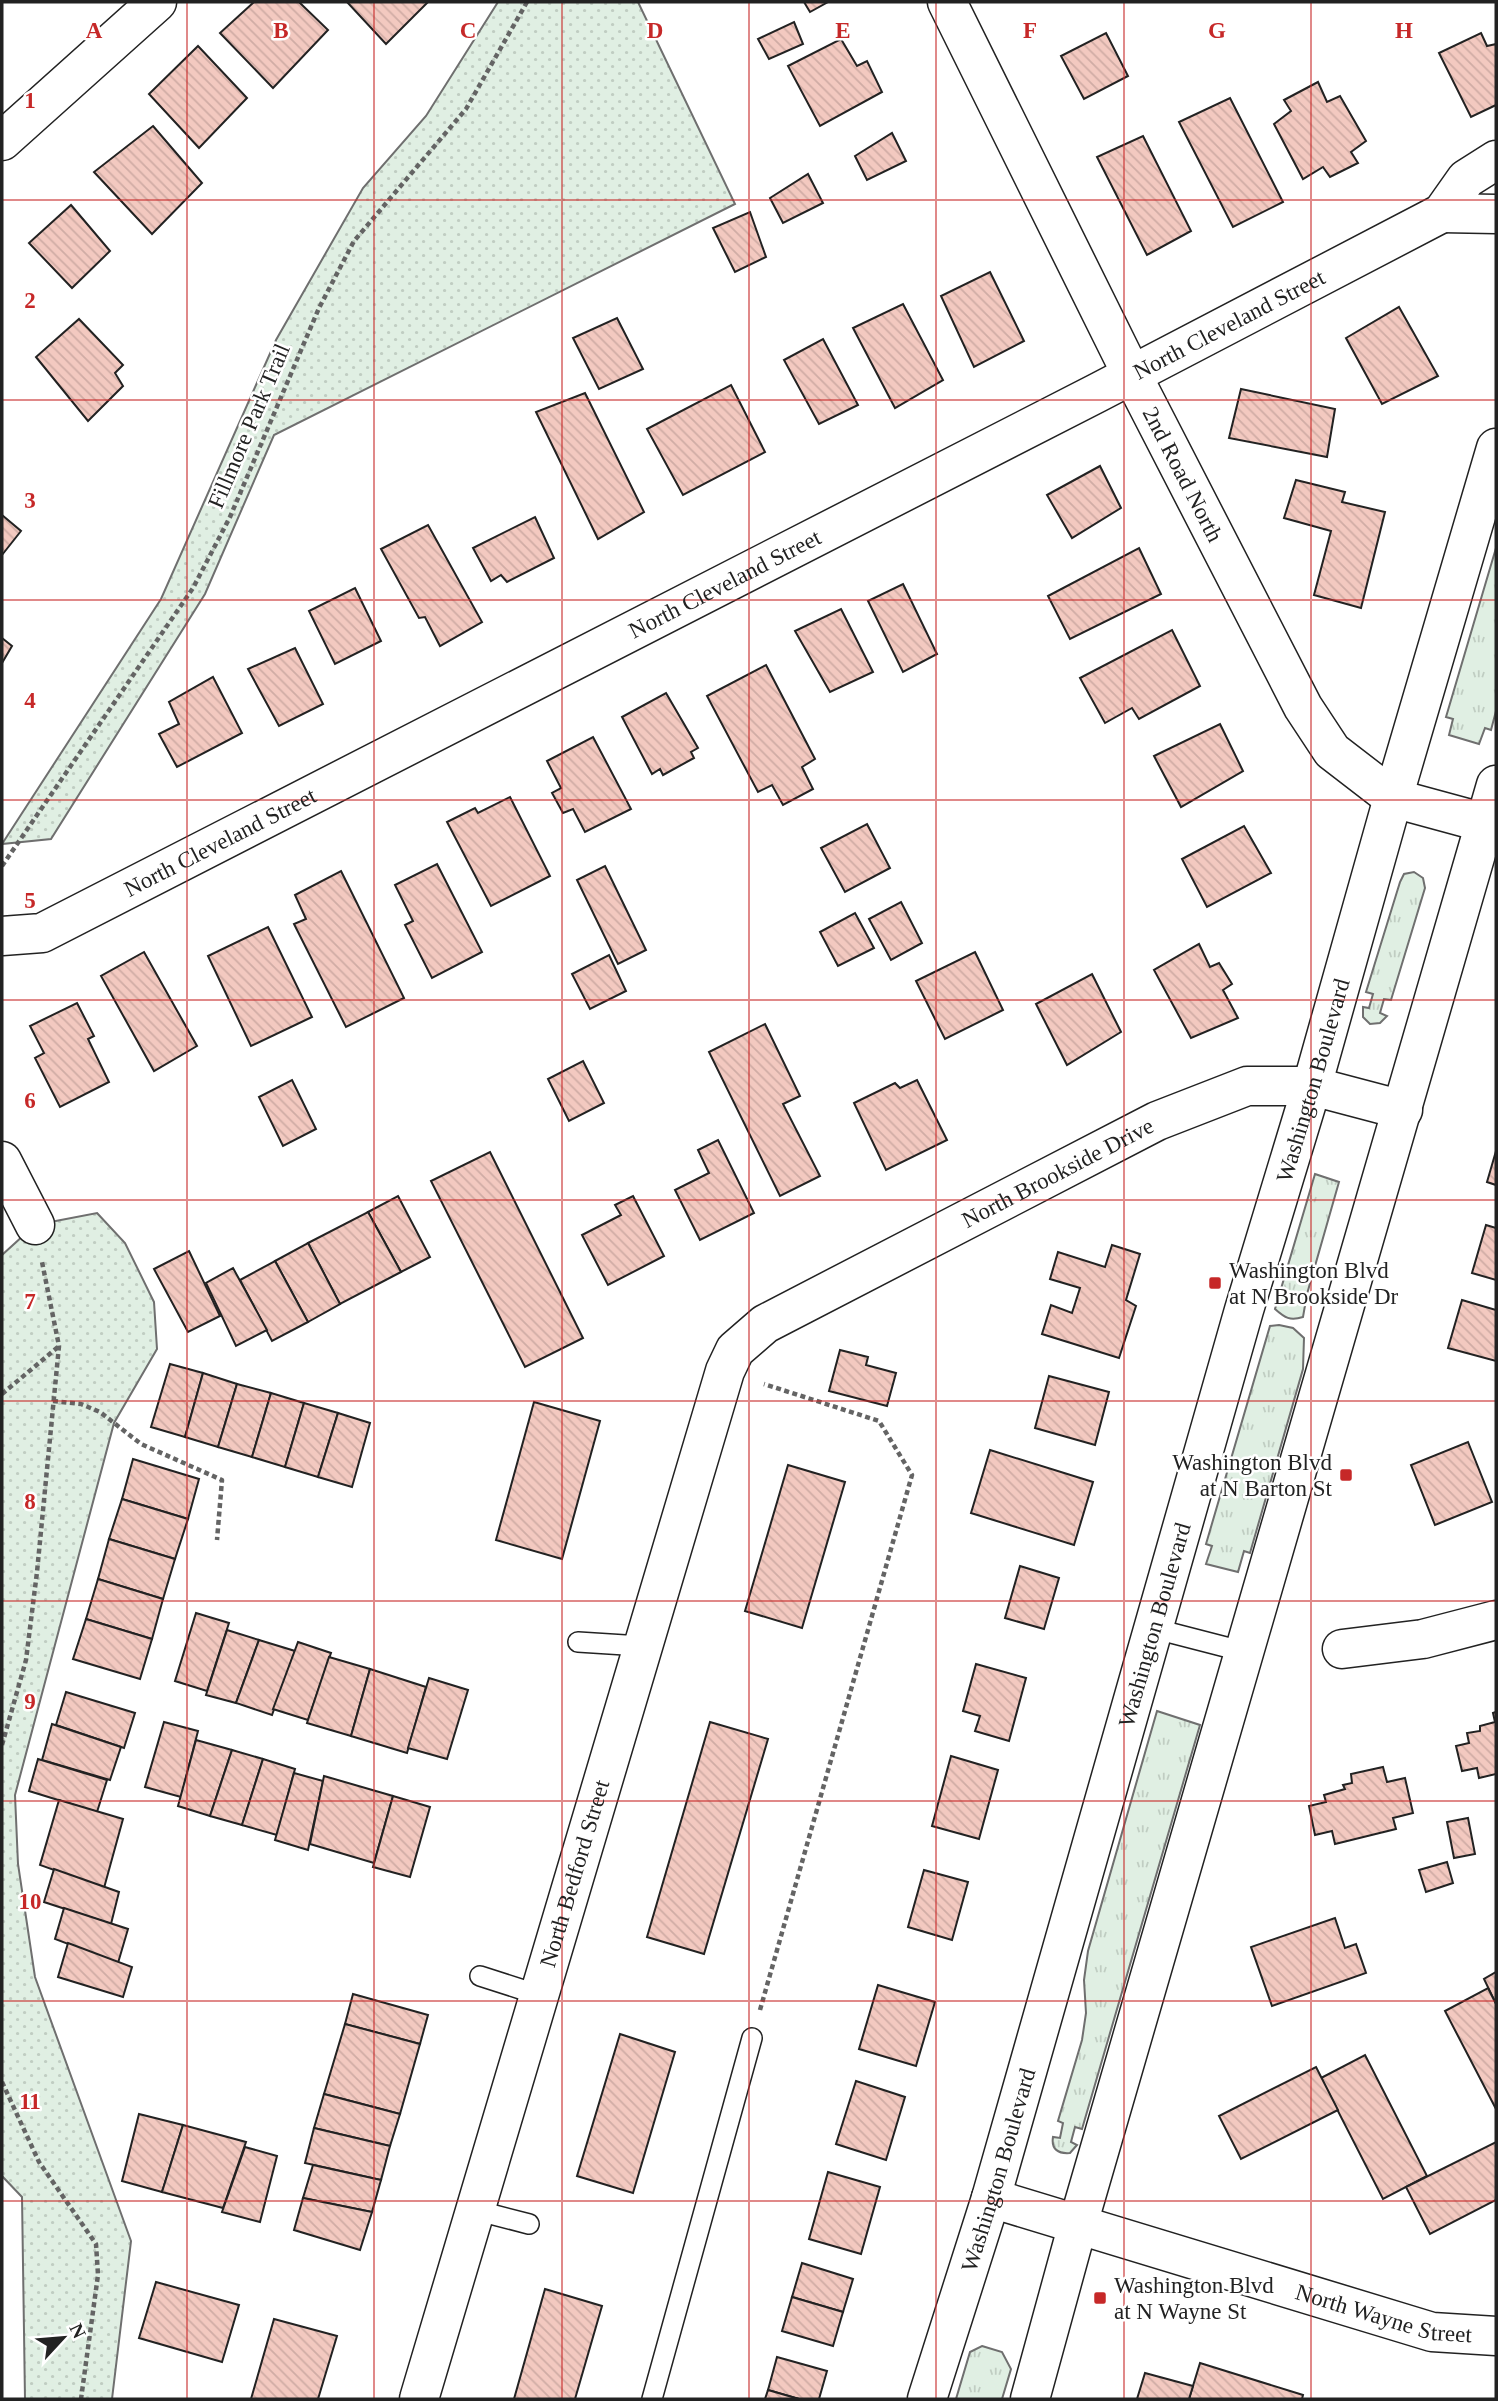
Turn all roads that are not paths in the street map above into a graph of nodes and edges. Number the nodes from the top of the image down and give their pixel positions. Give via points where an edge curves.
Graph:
1 (947, 2) edge
2 (150, 4) edge
3 (2, 141) edge
4 (1496, 160) edge
5 (1442, 212) junction
6 (1496, 214) edge
7 (1132, 375) junction
8 (1496, 448) edge
9 (1496, 785) edge
10 (1393, 798) junction
11 (1485, 823) junction
12 (2, 936) edge
13 (1311, 1086) junction
14 (1403, 1110) junction
15 (2, 1161) edge
16 (35, 1225) road end
17 (730, 1360) joint
18 (1496, 1620) edge
19 (1152, 1628) junction
20 (578, 1642) dead end
21 (641, 1646) junction
22 (1342, 1649) dead end
23 (1245, 1652) junction
24 (480, 1976) dead end
25 (537, 1994) junction
26 (752, 2038) road end
27 (991, 2197) junction
28 (475, 2210) junction
29 (529, 2224) dead end
30 (1078, 2224) junction
31 (1496, 2336) edge
32 (419, 2399) edge
33 (652, 2399) edge
34 (927, 2399) edge
35 (1030, 2399) edge

1 - 7 street, 2nd Road North
2 - 3 street
4 - 5 street, North Cleveland Street via 1466,178
5 - 6 street, North Cleveland Street
5 - 7 street, North Cleveland Street
7 - 10 street, 2nd Road North via 1303,707 1332,751
7 - 12 street, North Cleveland Street via 42,933
8 - 10 street, Washington Boulevard
9 - 11 street
10 - 11 street, 2nd Road North
10 - 13 street, Washington Boulevard
11 - 14 street
13 - 14 street, North Brookside Drive
13 - 17 street, North Brookside Drive via 1247,1086 1157,1121 765,1324
13 - 19 street, Washington Boulevard
14 - 23 street
15 - 16 street
17 - 21 street, North Bedford Street
18 - 22 street via 1423,1639
19 - 23 lane
19 - 27 street, Washington Boulevard
20 - 21 lane
21 - 25 street, North Bedford Street
23 - 30 street
24 - 25 lane
25 - 28 street, North Bedford Street
26 - 33 lane
27 - 30 street, North Wayne Street
27 - 34 street, Washington Boulevard
28 - 29 lane
28 - 32 street, North Bedford Street
30 - 31 street, North Wayne Street via 1432,2332
30 - 35 street

